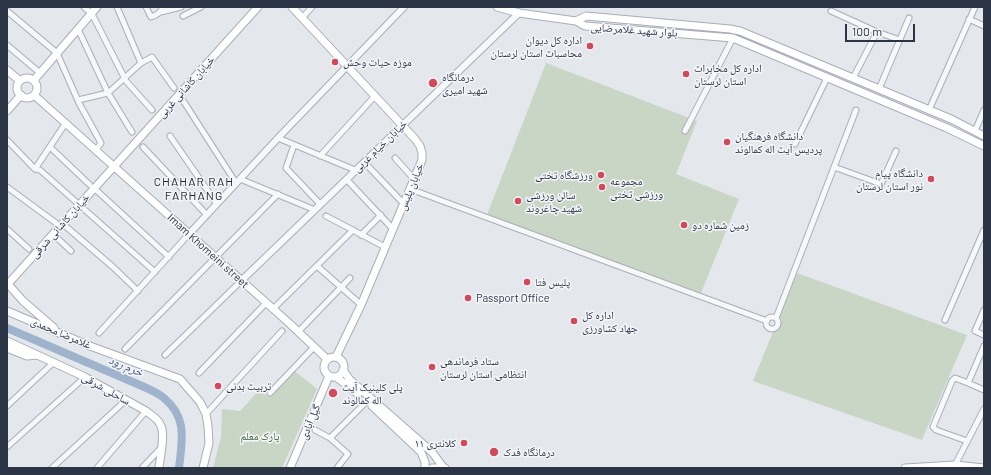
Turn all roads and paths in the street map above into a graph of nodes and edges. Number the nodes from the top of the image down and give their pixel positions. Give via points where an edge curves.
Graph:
1 (84, 7) edge
2 (98, 7) edge
3 (117, 7) edge
4 (146, 7) edge
5 (182, 7) edge
6 (201, 7) edge
7 (258, 7) edge
8 (292, 7) edge
9 (312, 7) edge
10 (404, 7) edge
11 (497, 7) edge
12 (975, 7) edge
13 (162, 9) edge
14 (7, 11) edge
15 (831, 11) dead end
16 (519, 12) junction
17 (92, 14) junction
18 (183, 16) dead end
19 (302, 18) junction
20 (909, 18) dead end
21 (969, 19) junction
22 (576, 21) junction
23 (984, 26) edge
24 (78, 29) junction
25 (876, 32) junction
26 (732, 38) junction
27 (900, 40) junction
28 (7, 45) edge
29 (786, 50) junction
30 (57, 54) junction
31 (782, 59) junction
32 (141, 63) junction
33 (347, 66) junction
34 (7, 70) edge
35 (40, 73) junction
36 (125, 78) junction
37 (827, 78) junction
38 (854, 78) junction
39 (34, 80) junction
40 (20, 81) junction
41 (174, 88) dead end
42 (879, 89) junction
43 (109, 94) junction
44 (21, 95) junction
45 (34, 95) junction
46 (375, 96) junction
47 (78, 100) junction
48 (184, 102) dead end
49 (152, 110) dead end
50 (856, 110) dead end
51 (929, 110) junction
52 (984, 110) edge
53 (7, 111) edge
54 (951, 120) junction
55 (65, 124) junction
56 (402, 125) junction
57 (947, 128) junction
58 (685, 131) dead end
59 (975, 131) junction
60 (132, 132) dead end
61 (170, 136) dead end
62 (984, 136) edge
63 (278, 138) junction
64 (7, 140) edge
65 (795, 144) dead end
66 (294, 145) junction
67 (143, 146) dead end
68 (984, 146) edge
69 (50, 147) junction
70 (96, 150) junction
71 (896, 151) dead end
72 (320, 156) junction
73 (395, 158) dead end
74 (366, 164) dead end
75 (834, 166) junction
76 (114, 167) junction
77 (35, 169) junction
78 (355, 170) junction
79 (414, 179) junction
80 (238, 181) junction
81 (349, 182) dead end
82 (7, 186) edge
83 (92, 187) junction
84 (410, 189) junction
85 (278, 194) junction
86 (217, 204) junction
87 (320, 204) junction
88 (404, 204) junction
89 (80, 205) junction
90 (315, 210) junction
91 (207, 215) junction
92 (380, 215) junction
93 (326, 216) dead end
94 (59, 223) junction
95 (393, 229) junction
96 (7, 230) edge
97 (353, 230) junction
98 (984, 231) edge
99 (53, 234) junction
100 (189, 234) junction
101 (361, 235) junction
102 (385, 247) junction
103 (29, 249) dead end
104 (71, 251) dead end
105 (169, 257) junction
106 (214, 257) junction
107 (317, 266) junction
108 (155, 272) junction
109 (350, 278) dead end
110 (242, 281) junction
111 (8, 285) edge
112 (341, 287) junction
113 (138, 291) junction
114 (358, 302) dead end
115 (266, 303) junction
116 (273, 309) junction
117 (7, 310) edge
118 (984, 310) edge
119 (776, 318) junction
120 (945, 320) dead end
121 (767, 321) junction
122 (282, 331) dead end
123 (58, 332) junction
124 (298, 332) junction
125 (99, 333) dead end
126 (984, 335) edge
127 (7, 341) edge
128 (984, 346) edge
129 (314, 347) junction
130 (125, 349) dead end
131 (8, 350) edge
132 (38, 355) junction
133 (165, 355) dead end
134 (336, 357) junction
135 (327, 359) junction
136 (54, 362) junction
137 (343, 370) junction
138 (199, 373) dead end
139 (85, 377) junction
140 (333, 377) junction
141 (968, 383) junction
142 (984, 390) edge
143 (270, 393) dead end
144 (126, 400) junction
145 (367, 401) junction
146 (7, 406) edge
147 (984, 409) edge
148 (146, 411) junction
149 (206, 414) junction
150 (315, 430) dead end
151 (330, 438) junction
152 (967, 441) junction
153 (7, 447) edge
154 (161, 448) junction
155 (954, 465) junction
156 (931, 467) edge
157 (52, 468) edge
158 (97, 468) edge
159 (142, 468) edge
160 (159, 468) edge
161 (203, 468) edge
162 (290, 468) edge
163 (337, 468) edge
164 (425, 468) edge
165 (432, 468) edge
166 (444, 468) edge
167 (905, 468) edge
168 (984, 468) edge

1 - 17 street
2 - 17 main road
3 - 32 street
4 - 13 street via 151,17 158,15
5 - 13 street
6 - 18 street
7 - 76 main road, خیابان کاشانی غربی
8 - 19 main road, خیابان پلیس
9 - 19 street
10 - 33 street
11 - 16 main road
12 - 21 street
14 - 30 street
15 - 25 street
16 - 22 main road
16 - 56 street, خیابان خیام غربی
17 - 24 main road
17 - 36 street
19 - 33 main road, خیابان پلیس
20 - 27 street
21 - 23 street
21 - 51 street
22 - 26 main road, بلوار شهید غلامرضایی via 585,26
22 - 29 main road, بلوار شهید غلامرضایی via 586,16 730,29
24 - 30 main road
24 - 43 street
25 - 27 street
25 - 38 street
26 - 31 main road, بلوار شهید غلامرضایی
26 - 58 street
27 - 42 street
28 - 35 street
29 - 31 main road
29 - 38 main road, بلوار شهید غلامرضایی
30 - 35 main road
30 - 47 street
31 - 37 main road, بلوار شهید غلامرضایی
32 - 36 street
32 - 41 street via 152,57
33 - 46 main road, خیابان پلیس
33 - 63 street
34 - 40 main road
35 - 39 main road
36 - 43 street
36 - 49 street
37 - 57 main road, بلوار شهید غلامرضایی
37 - 65 street
38 - 42 main road, بلوار شهید غلامرضایی
39 - 40 main road via 25,78
39 - 45 main road via 37,90
40 - 44 main road via 18,90
42 - 51 main road, بلوار شهید غلامرضایی
43 - 47 street
43 - 60 street
44 - 45 main road
44 - 53 main road
45 - 55 main road, Imam Khomeini street
46 - 56 main road, خیابان پلیس
46 - 72 street
47 - 70 street via 101,144
48 - 80 street
50 - 75 street
51 - 54 main road, بلوار شهید غلامرضایی
52 - 59 street
54 - 57 main road
54 - 59 main road, بلوار شهید غلامرضایی
55 - 69 street
55 - 70 main road, Imam Khomeini street
56 - 78 street, خیابان خیام غربی
56 - 79 main road, خیابان پلیس via 420,146 422,153 422,160
57 - 68 main road, بلوار شهید غلامرضایی
59 - 62 main road, بلوار شهید غلامرضایی
61 - 86 street
63 - 66 street
63 - 80 street
64 - 77 street
66 - 72 street
66 - 87 street via 286,168
67 - 91 street
69 - 77 street
69 - 83 street
70 - 76 main road, Imam Khomeini street
71 - 75 street via 882,184
72 - 78 street
73 - 79 street
74 - 88 street
75 - 119 street
76 - 83 main road, خیابان کاشانی شرقی
76 - 100 main road, Imam Khomeini street
77 - 89 street via 40,170
78 - 87 street, خیابان خیام غربی
79 - 84 main road, خیابان پلیس
80 - 85 street
80 - 86 street
81 - 92 street
82 - 94 street
83 - 89 main road, خیابان کاشانی شرقی
83 - 105 street
84 - 88 main road, خیابان پلیس
84 - 121 street
85 - 90 street
85 - 106 street
86 - 91 street
87 - 90 street, خیابان خیام غربی
88 - 95 main road, خیابان پلیس
89 - 94 main road, خیابان کاشانی شرقی
89 - 108 street
90 - 110 street, خیابان خیام غربی
91 - 100 street
92 - 95 street
92 - 101 street
93 - 97 street
94 - 99 main road, خیابان کاشانی شرقی
94 - 113 street
95 - 102 main road, خیابان پلیس
96 - 103 street
97 - 101 street
97 - 107 street
98 - 120 street
99 - 104 street
99 - 111 main road, خیابان کاشانی شرقی
100 - 105 street
100 - 106 main road, Imam Khomeini street
101 - 102 street
102 - 134 main road, خیابان پلیس
105 - 108 street
106 - 110 main road, Imam Khomeini street
106 - 130 street
107 - 112 street
107 - 116 street
108 - 113 street
109 - 112 street
110 - 115 main road, Imam Khomeini street
110 - 133 street
111 - 123 main road
112 - 114 street
112 - 124 street
113 - 125 street
115 - 116 main road, Imam Khomeini street
115 - 138 street
116 - 124 main road, Imam Khomeini street
117 - 123 main road, غلامرضا محمدی
118 - 126 street via 974,331
119 - 121 street via 771,317
119 - 121 street via 778,324 775,328 769,328
122 - 149 street
123 - 149 main road, غلامرضا محمدی via 180,379 200,402
124 - 129 main road, Imam Khomeini street
127 - 132 main road, ساحلی شرقی
128 - 141 street
129 - 135 main road, Imam Khomeini street
129 - 143 street
131 - 132 main road via 27,356
132 - 136 main road, ساحلی شرقی
134 - 135 main road
134 - 137 main road via 342,361
135 - 140 main road via 324,368 327,374
136 - 139 main road, ساحلی شرقی
136 - 146 street
137 - 140 main road via 339,376
137 - 166 main road via 350,380 432,452
139 - 144 main road, ساحلی شرقی
139 - 153 street
140 - 145 main road
140 - 162 main road, گیل آبادی
141 - 142 street
141 - 152 street via 955,378 952,381 933,427
144 - 148 main road, ساحلی شرقی
144 - 157 street
145 - 151 street
145 - 164 main road via 421,452 426,462
147 - 152 street
148 - 154 main road, ساحلی شرقی via 160,423
148 - 158 street
149 - 161 main road, غلامرضا محمدی via 209,443
150 - 151 street
151 - 163 street via 348,454
152 - 155 street
154 - 159 street
154 - 160 main road, ساحلی شرقی
155 - 156 main road
155 - 168 main road
156 - 167 main road
165 - 166 main road

